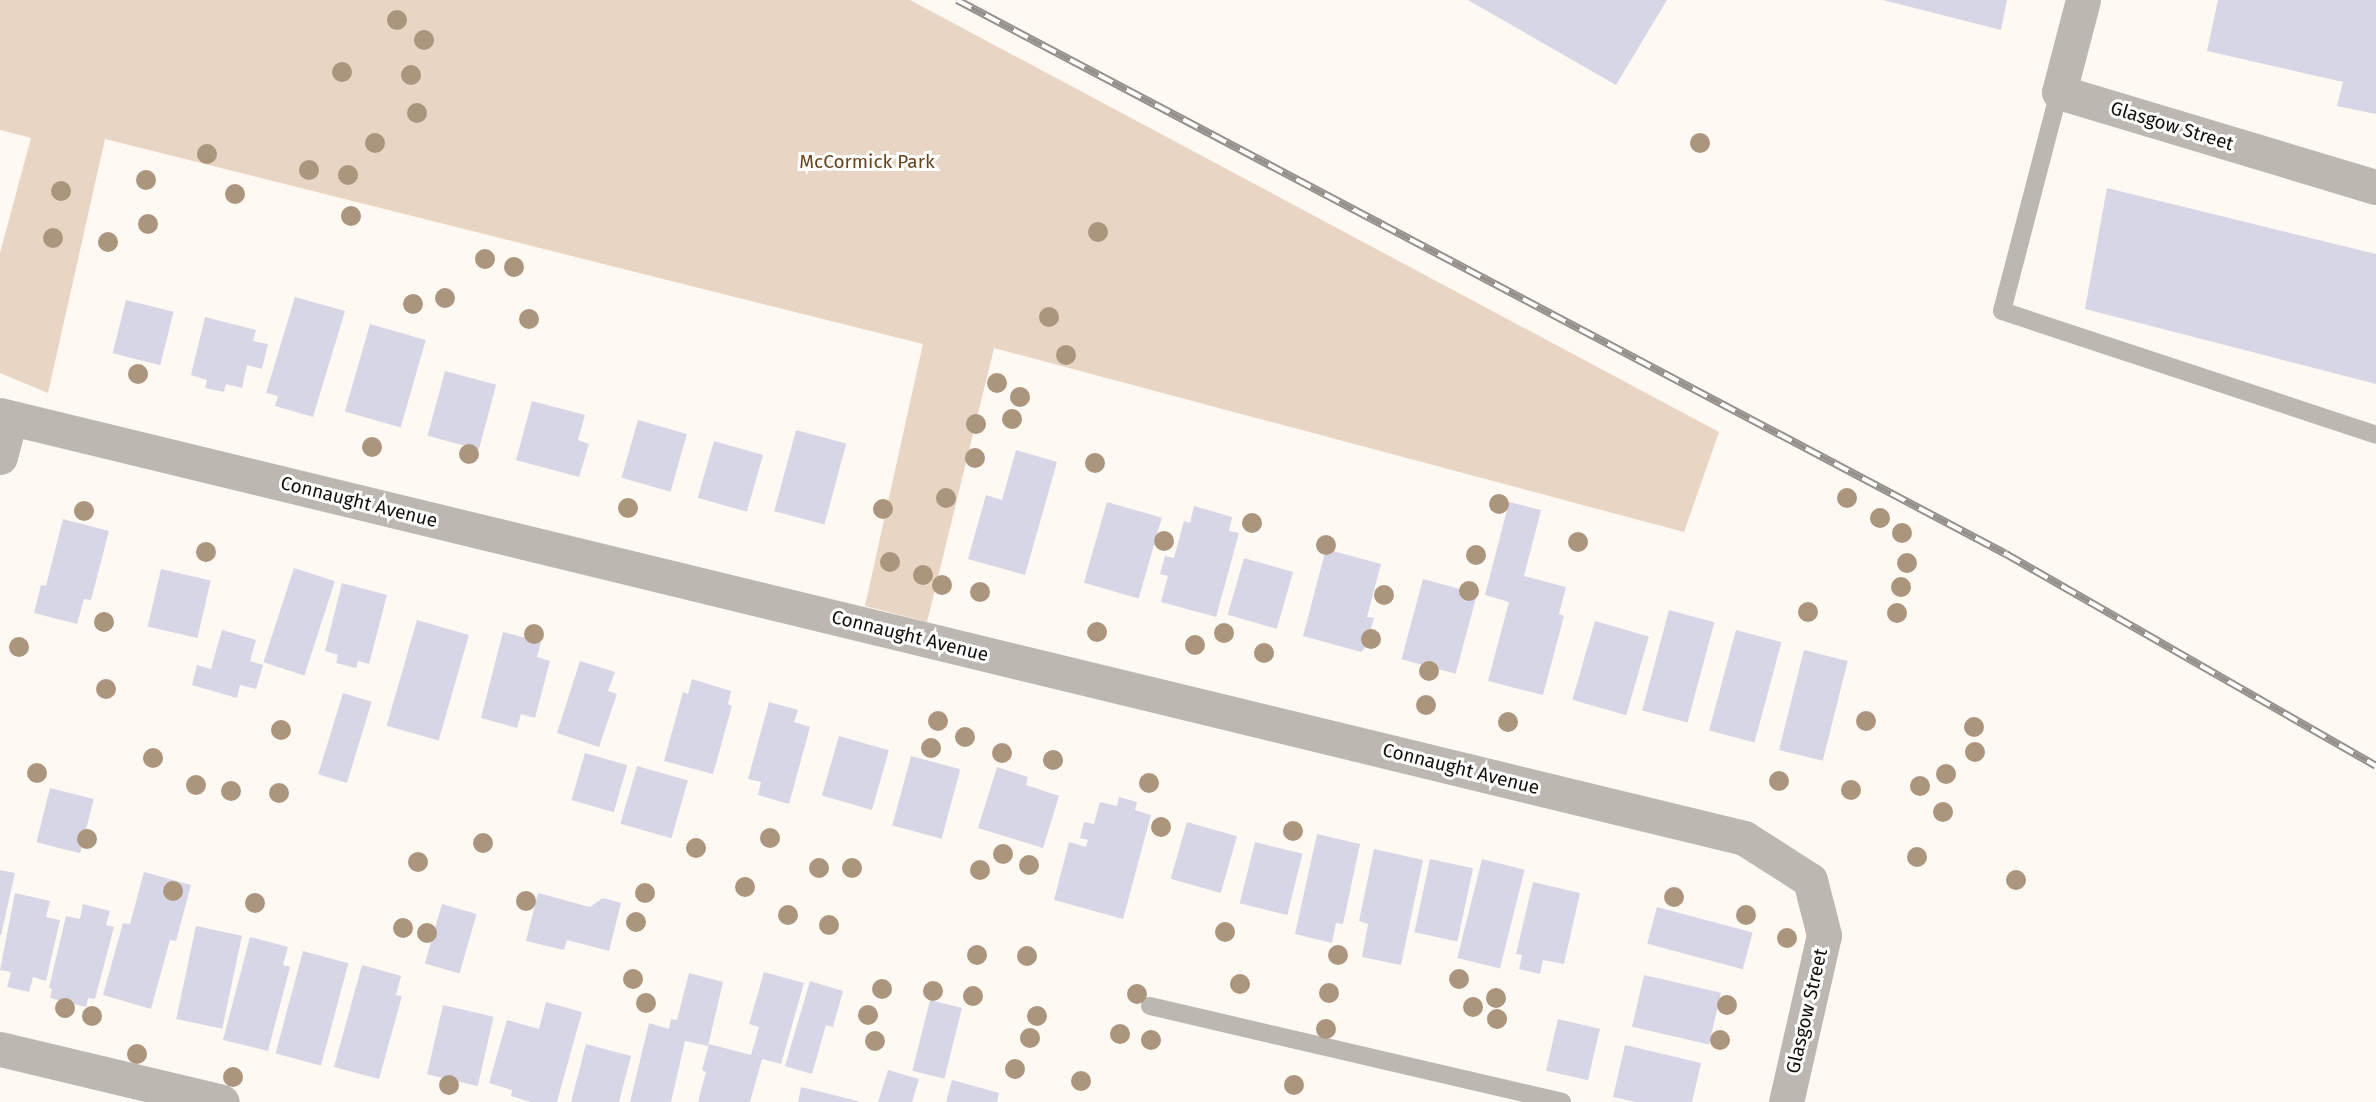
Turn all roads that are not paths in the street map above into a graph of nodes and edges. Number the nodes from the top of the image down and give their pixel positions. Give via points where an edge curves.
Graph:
1 (2084, 0) edge
2 (2059, 92) junction
3 (2376, 187) edge
4 (5, 416) edge
5 (2376, 435) edge
6 (0, 457) edge
7 (1810, 880) joint
8 (1150, 1006) dead end
9 (0, 1049) edge
10 (222, 1102) edge
11 (1562, 1102) edge
12 (1786, 1102) edge

1 - 2 street
2 - 3 street, Glasgow Street
2 - 5 lane via 2002,311
4 - 6 street
4 - 7 street, Connaught Avenue via 1744,838
7 - 12 street, Glasgow Street via 1824,935
8 - 11 lane
9 - 10 street

